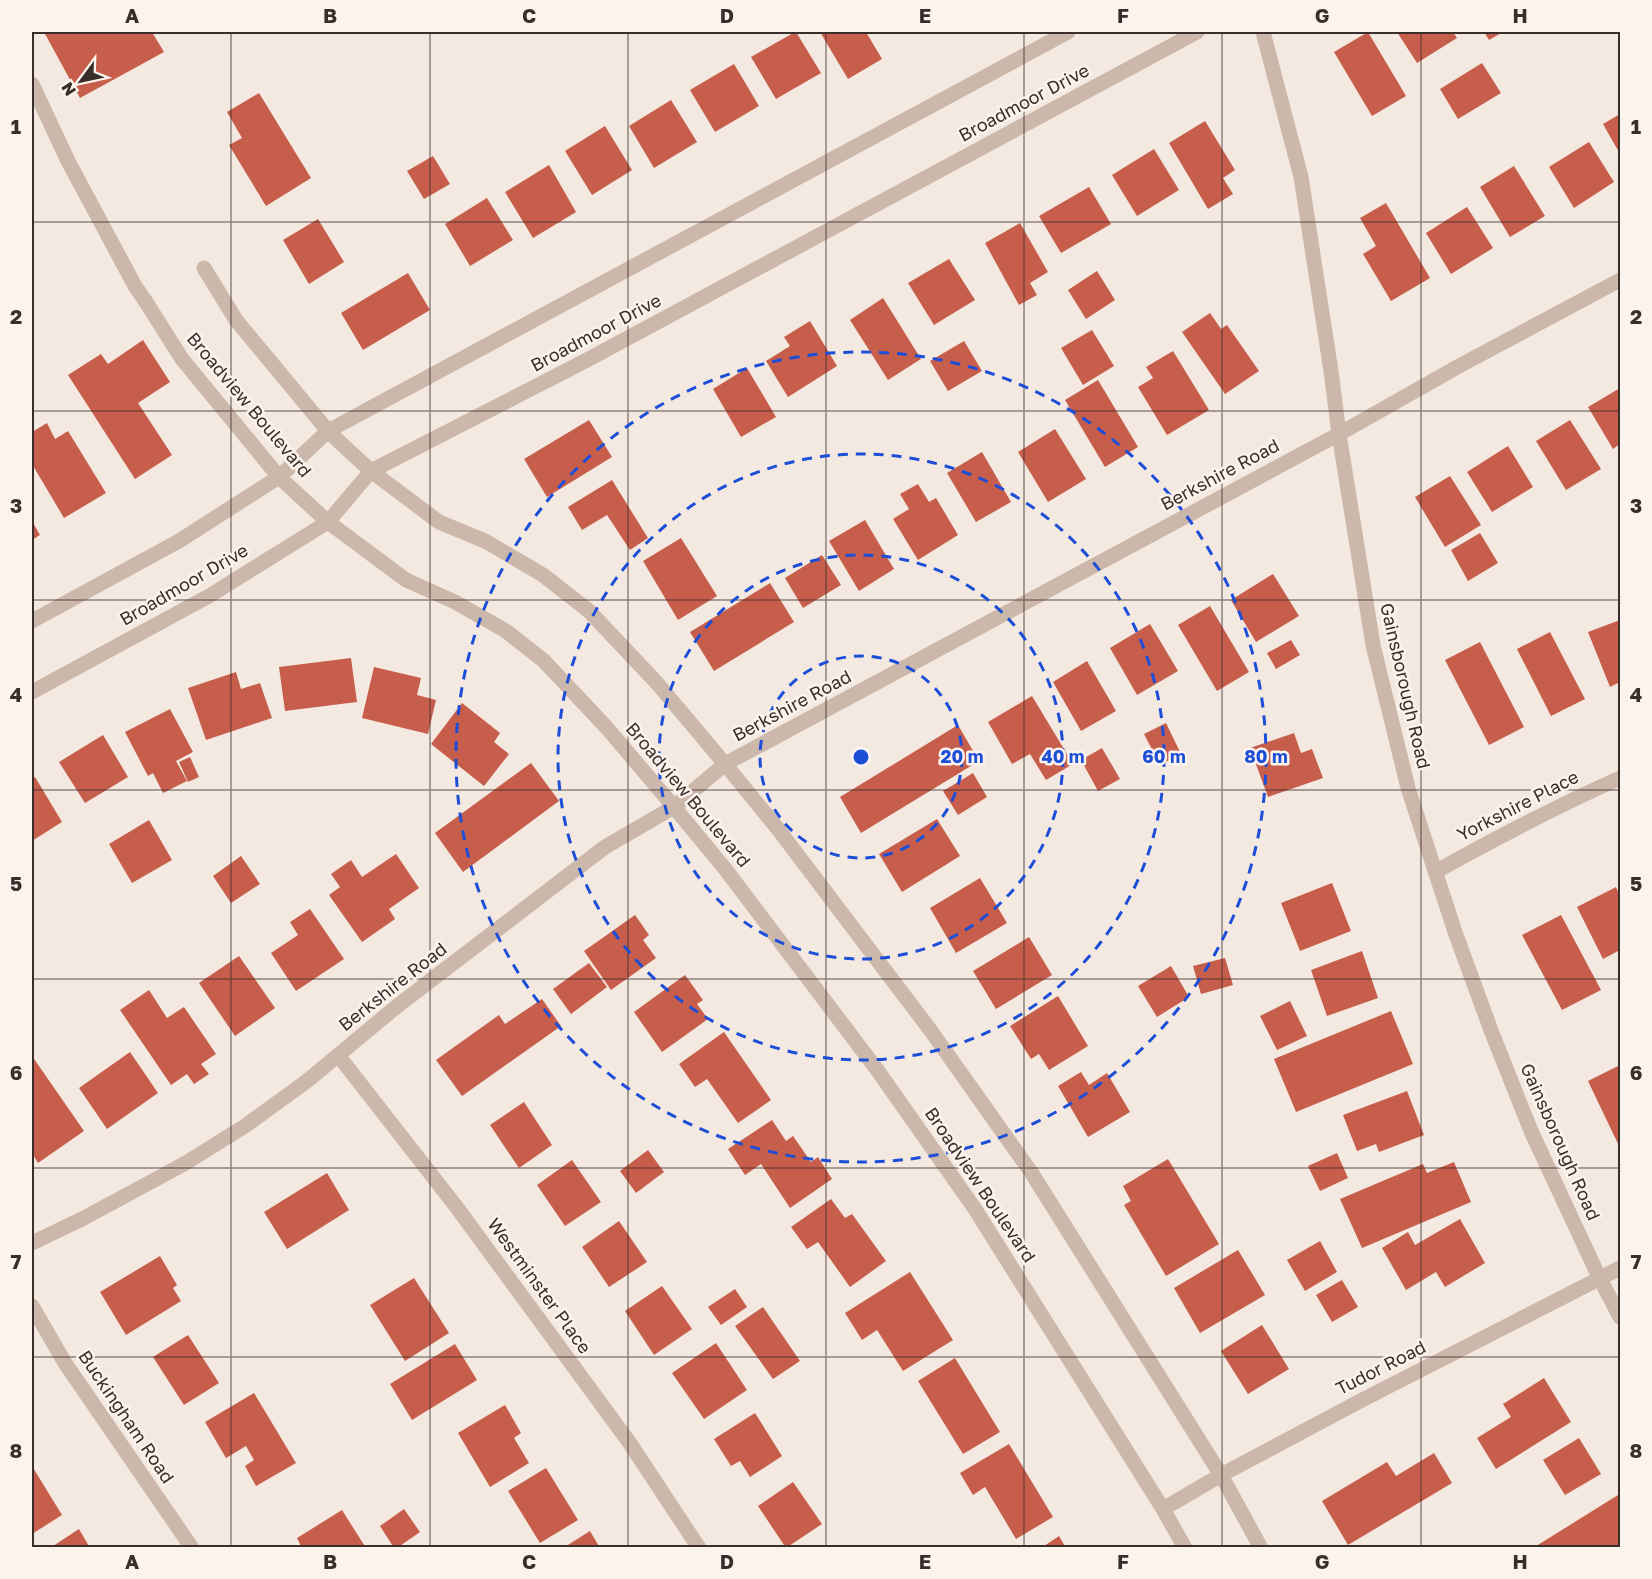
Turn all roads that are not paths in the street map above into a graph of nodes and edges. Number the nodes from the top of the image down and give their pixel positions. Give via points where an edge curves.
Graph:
1 (1068, 32) edge
2 (1197, 32) edge
3 (1263, 32) edge
4 (1048, 36) edge
5 (32, 84) edge
6 (204, 268) dead end
7 (1620, 280) edge
8 (328, 430) junction
9 (1339, 434) junction
10 (371, 471) junction
11 (279, 477) junction
12 (328, 522) junction
13 (32, 621) edge
14 (32, 692) edge
15 (725, 764) junction
16 (1620, 778) edge
17 (674, 807) junction
18 (1435, 872) junction
19 (338, 1055) junction
20 (32, 1243) edge
21 (1620, 1268) edge
22 (1599, 1277) junction
23 (32, 1306) edge
24 (1620, 1317) edge
25 (1221, 1475) junction
26 (1163, 1509) junction
27 (192, 1548) edge
28 (699, 1548) edge
29 (1185, 1548) edge
30 (1261, 1548) edge

1 - 4 street
2 - 10 street, Broadmoor Drive via 587,360
3 - 9 street, Gainsborough Road via 1301,177
4 - 8 street
5 - 11 street, Broadview Boulevard via 135,286 182,359
6 - 8 street via 237,320
7 - 9 street, Berkshire Road
8 - 10 street
8 - 11 street
9 - 15 street, Berkshire Road
9 - 18 street, Gainsborough Road via 1373,645 1408,788
10 - 12 street, Broadmoor Drive
10 - 15 street via 439,522 485,542 543,575 589,611
11 - 12 street, Broadview Boulevard
11 - 13 street via 179,541
12 - 14 street, Broadmoor Drive via 209,596
12 - 17 street, Broadview Boulevard via 406,580 506,631 544,661 608,728
15 - 17 street, Berkshire Road
15 - 25 street via 931,1031 1031,1172
16 - 18 street, Yorkshire Place
17 - 19 street, Berkshire Road via 605,847
17 - 26 street, Broadview Boulevard via 878,1071 969,1200
18 - 22 street, Gainsborough Road via 1492,1033
19 - 20 street, Berkshire Road via 245,1126 184,1164
19 - 28 street, Westminster Place via 458,1209 629,1442
21 - 22 street, Tudor Road
22 - 24 street, Gainsborough Road
22 - 25 street, Tudor Road
23 - 27 street, Buckingham Road via 65,1364
25 - 26 street, Tudor Road
25 - 30 street
26 - 29 street, Broadview Boulevard

